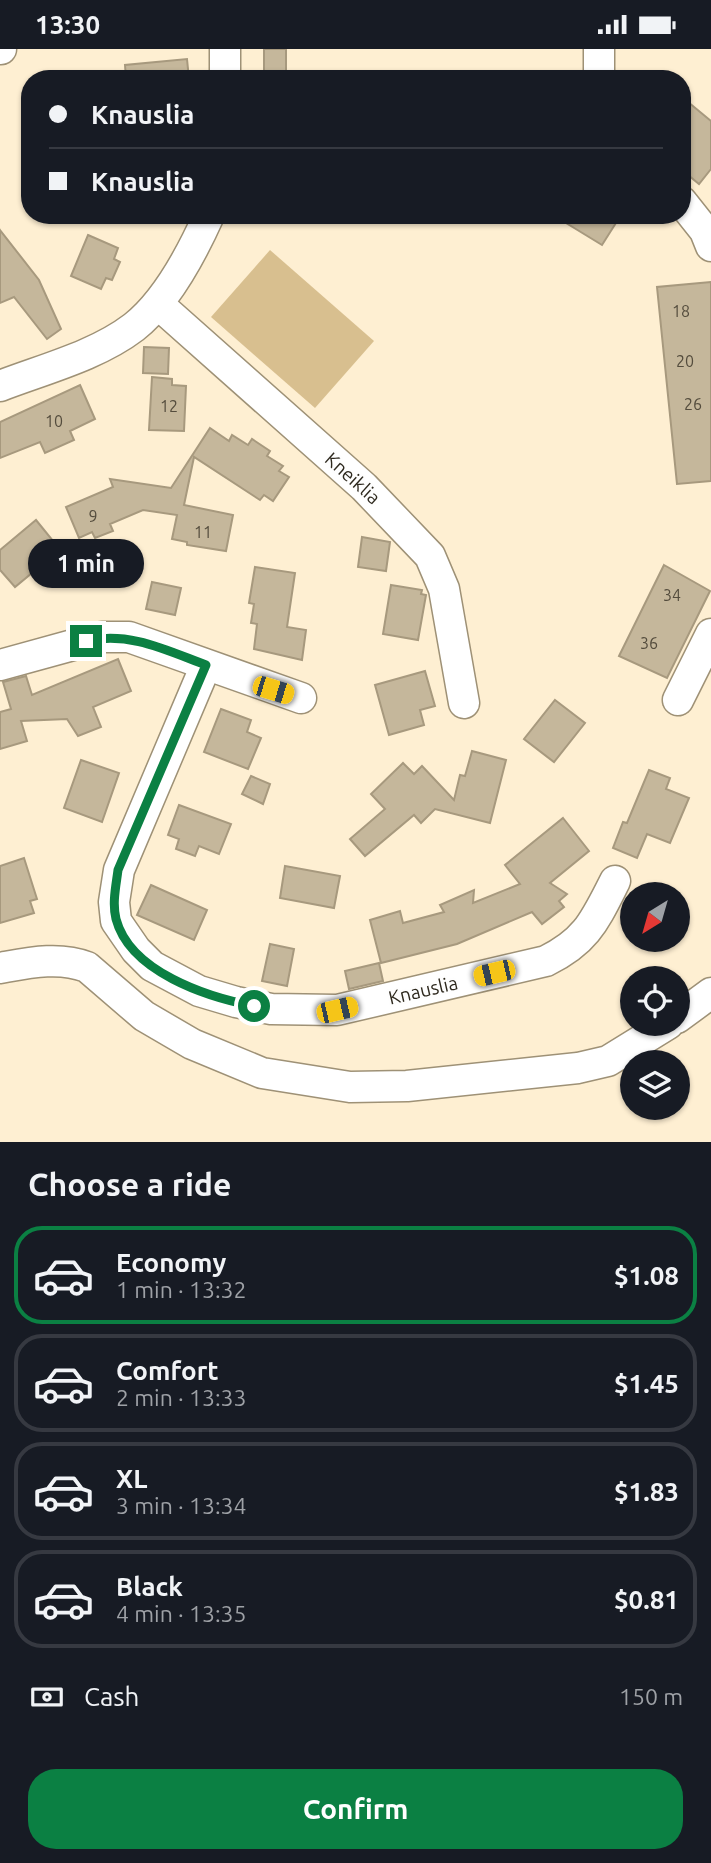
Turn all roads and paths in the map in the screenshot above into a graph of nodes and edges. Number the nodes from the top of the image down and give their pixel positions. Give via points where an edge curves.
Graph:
1 (225, 49) edge
2 (599, 49) edge
3 (225, 70) edge
4 (599, 70) edge
5 (691, 213) edge
6 (204, 224) edge
7 (711, 246) edge
8 (158, 304) junction
9 (0, 386) edge
10 (711, 634) edge
11 (0, 665) edge
12 (206, 665) junction
13 (301, 698) dead end
14 (678, 700) dead end
15 (464, 703) dead end
16 (615, 881) dead end
17 (0, 968) edge
18 (711, 993) edge
19 (690, 1008) edge
20 (649, 1036) edge

1 - 3 street
2 - 4 street
5 - 7 street
6 - 8 street
8 - 9 street via 135,327 108,344
8 - 15 street, Kneiklia via 364,487 430,556 444,589
10 - 14 street
11 - 12 street via 103,637 129,637
12 - 13 street
12 - 16 street, Knauslia via 133,834 116,887 117,921 123,934 171,979 248,1005 337,1010 546,961 584,937
17 - 20 street via 38,962 78,963 144,1016 192,1044 262,1073 350,1087 407,1086 578,1068 608,1061
18 - 19 street

